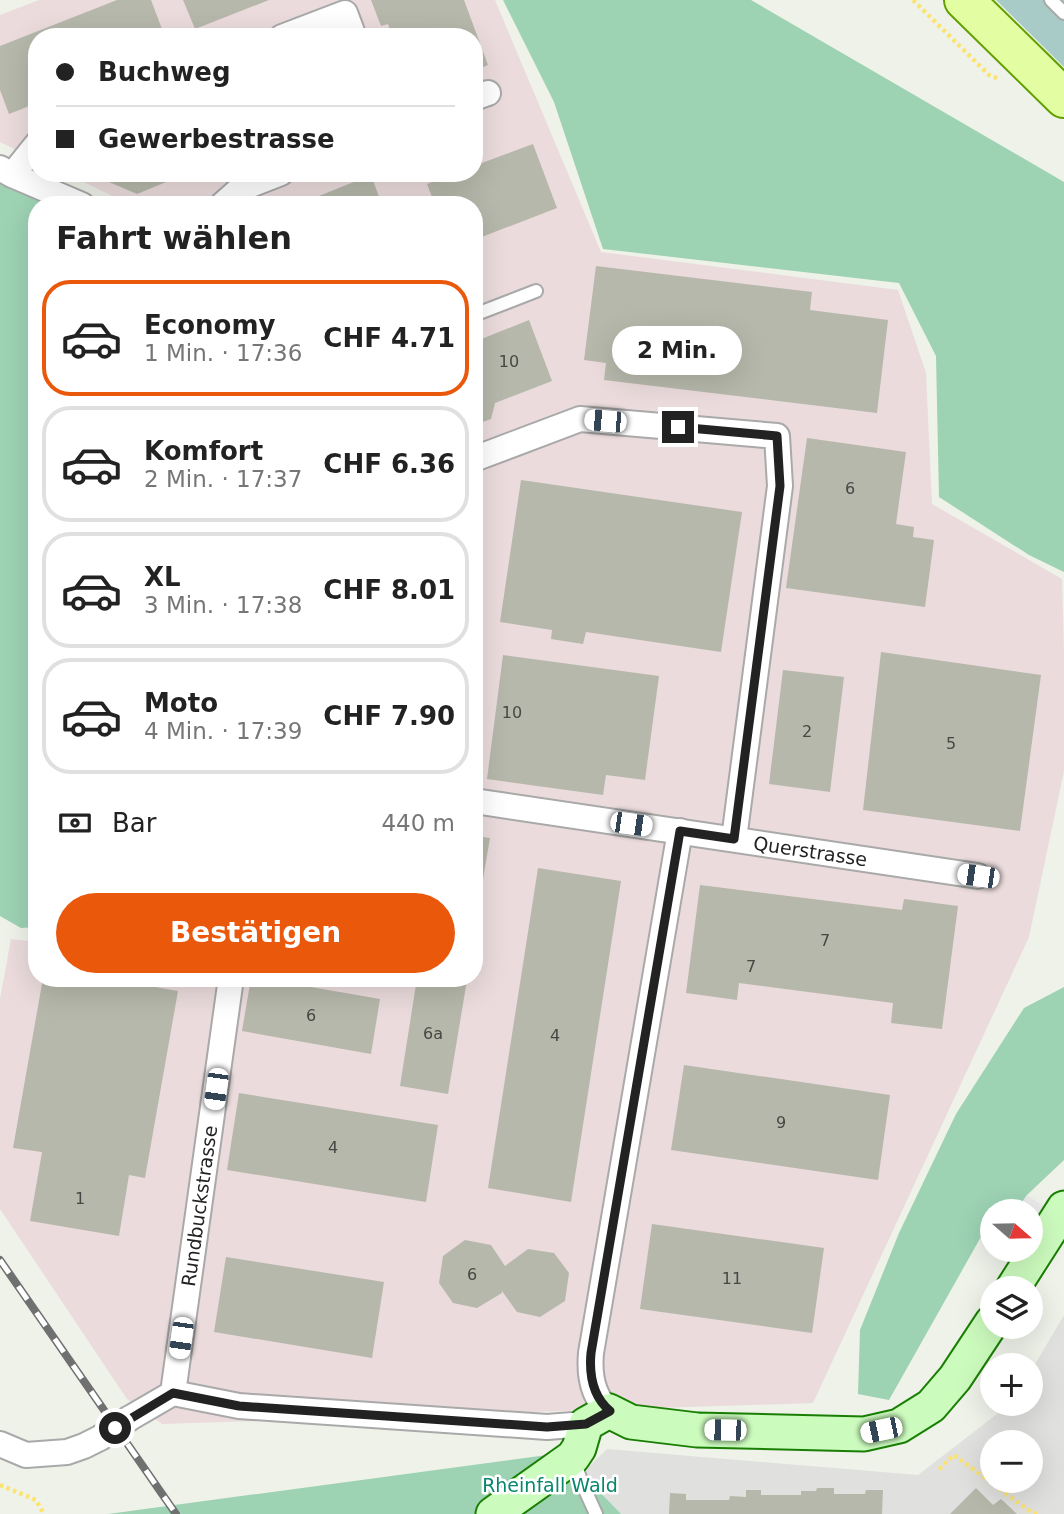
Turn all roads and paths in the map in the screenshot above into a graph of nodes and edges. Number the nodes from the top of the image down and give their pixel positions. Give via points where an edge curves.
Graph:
1 (964, 0) edge
2 (1051, 0) edge
3 (1064, 13) edge
4 (306, 28) edge
5 (351, 28) edge
6 (1064, 99) edge
7 (28, 152) edge
8 (6, 172) edge
9 (28, 182) edge
10 (29, 182) edge
11 (258, 182) edge
12 (61, 196) edge
13 (232, 196) edge
14 (536, 291) dead end
15 (483, 311) edge
16 (483, 456) edge
17 (483, 802) edge
18 (680, 831) junction
19 (734, 839) junction
20 (978, 876) dead end
21 (230, 987) edge
22 (1064, 1208) edge
23 (1021, 1276) edge
24 (981, 1339) edge
25 (173, 1393) junction
26 (598, 1418) junction
27 (0, 1444) edge
28 (573, 1457) junction
29 (939, 1469) dead end
30 (0, 1485) edge
31 (44, 1514) edge
32 (492, 1514) edge
33 (596, 1514) edge
34 (1037, 1514) edge

1 - 6 main road
2 - 3 lane
4 - 5 street via 345,13
7 - 8 street
8 - 9 street
10 - 12 street
11 - 13 street
14 - 15 lane
16 - 19 street via 580,419 777,436 780,486
17 - 18 street, Querstrasse
18 - 19 street, Querstrasse
18 - 26 street via 591,1353
19 - 20 street, Querstrasse
21 - 25 street, Rundbuckstrasse
22 - 23 street
24 - 26 street via 930,1406 899,1426 864,1434 697,1430
25 - 26 street via 239,1406 547,1427
25 - 27 street, bridge via 100,1438 67,1452 26,1455
26 - 28 street
28 - 32 street
28 - 33 lane
29 - 34 path via 954,1455
30 - 31 path via 36,1500

